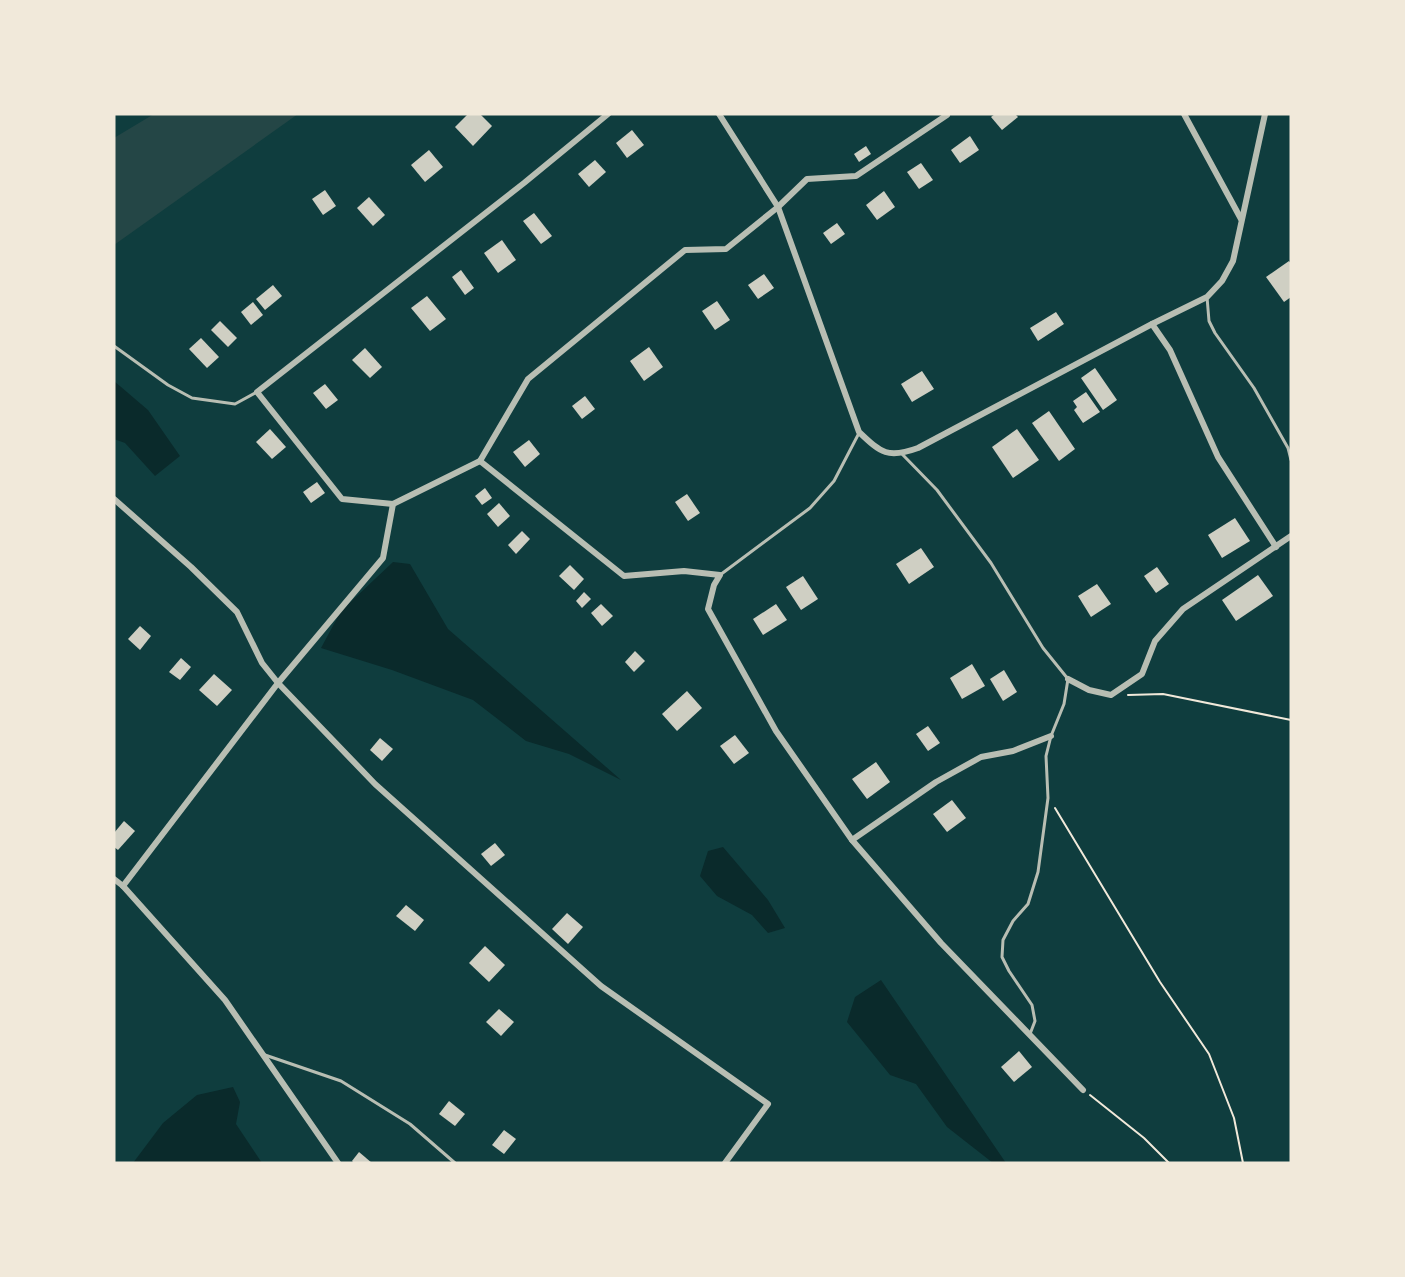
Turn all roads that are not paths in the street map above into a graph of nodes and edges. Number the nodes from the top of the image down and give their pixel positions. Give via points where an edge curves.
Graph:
1 (608, 114) edge
2 (719, 114) edge
3 (947, 114) edge
4 (1184, 114) edge
5 (1265, 114) edge
6 (778, 207) junction
7 (1242, 220) junction
8 (1207, 297) junction
9 (1152, 324) junction
10 (114, 346) edge
11 (257, 392) junction
12 (859, 432) junction
13 (902, 454) junction
14 (1291, 460) edge
15 (480, 461) junction
16 (114, 499) edge
17 (393, 504) junction
18 (1291, 536) edge
19 (1276, 547) junction
20 (720, 575) junction
21 (1068, 680) junction
22 (278, 683) junction
23 (1051, 736) junction
24 (852, 840) junction
25 (114, 879) edge
26 (123, 886) junction
27 (1030, 1035) junction
28 (263, 1054) junction
29 (1083, 1090) road end
30 (338, 1163) edge
31 (454, 1163) edge
32 (725, 1163) edge

1 - 11 street
2 - 6 street
3 - 6 street via 856,176 807,179
4 - 7 street
5 - 7 street
6 - 12 street
6 - 15 street via 726,249 684,250 528,379
7 - 8 street via 1233,261
8 - 9 street
8 - 14 lane via 1209,321 1215,333 1254,388
9 - 13 street
9 - 19 street via 1170,350 1218,456
10 - 11 lane via 192,398 235,404
11 - 17 street via 342,500
12 - 13 street via 879,451
12 - 20 lane via 834,481 810,508
13 - 21 lane via 937,490 991,563 1043,648
15 - 17 street
15 - 20 street via 624,576 684,571
16 - 22 street via 237,612 262,663
17 - 22 street via 383,558
18 - 19 street
19 - 21 street via 1184,609 1155,641 1142,674 1111,695
20 - 24 street via 708,609 776,730
21 - 23 lane via 1064,704
22 - 26 street
22 - 32 street via 375,784 601,986 768,1104
23 - 24 street via 1013,751 981,757 936,782
23 - 27 lane via 1046,756 1048,798 1038,872 1028,904 1003,940 1002,957 1032,1005 1035,1021
24 - 27 street via 941,943
25 - 26 street
26 - 28 street via 225,1000
27 - 29 street
28 - 30 street
28 - 31 lane via 341,1081 410,1124

